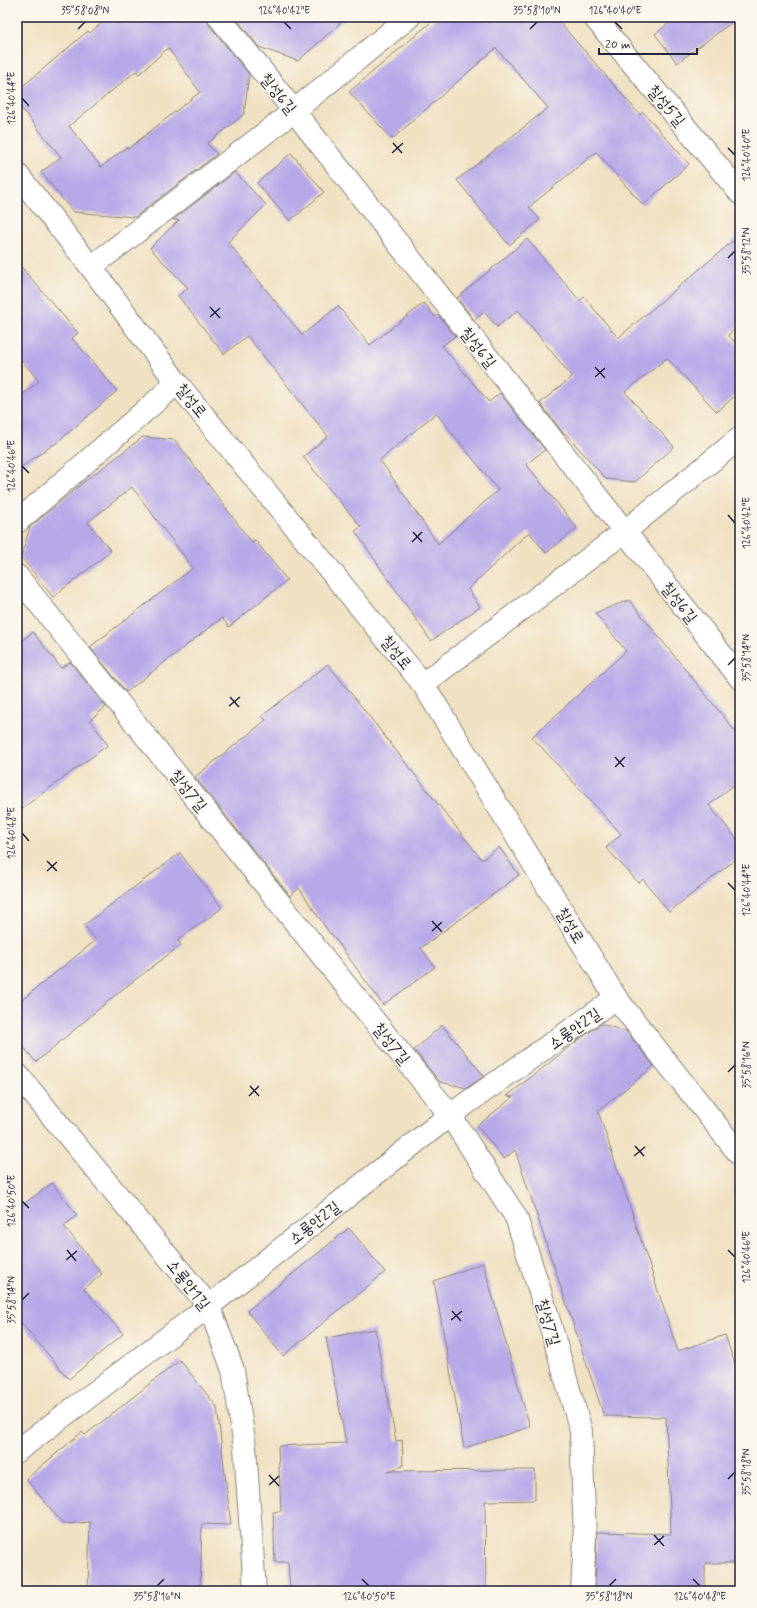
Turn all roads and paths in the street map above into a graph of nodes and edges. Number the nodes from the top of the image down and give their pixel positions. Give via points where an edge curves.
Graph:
1 (219, 17) edge
2 (409, 17) edge
3 (594, 17) edge
4 (294, 110) junction
5 (17, 174) edge
6 (740, 193) edge
7 (91, 267) junction
8 (177, 382) junction
9 (740, 438) edge
10 (17, 522) edge
11 (624, 532) junction
12 (17, 576) edge
13 (740, 678) edge
14 (423, 684) junction
15 (616, 998) junction
16 (17, 1074) edge
17 (450, 1115) junction
18 (740, 1155) edge
19 (208, 1306) junction
20 (17, 1451) edge
21 (255, 1591) edge
22 (582, 1591) edge

1 - 4 street, 칠성6길
2 - 4 street
3 - 6 street, 칠성5길
4 - 7 street
4 - 11 street, 칠성6길
5 - 7 street, 칠성로
7 - 8 street, 칠성로
8 - 10 street
8 - 14 street, 칠성로
9 - 11 street
11 - 13 street, 칠성6길
11 - 14 street
12 - 17 street, 칠성7길
14 - 15 street, 칠성로
15 - 17 street, 소룡안2길
15 - 18 street, 칠성로
16 - 19 street, 소룡안1길
17 - 19 street, 소룡안2길
17 - 22 street, 칠성7길 via 516,1216 581,1431 585,1539
19 - 20 street, 소룡안2길
19 - 21 street, 소룡안1길 via 233,1370 244,1447

